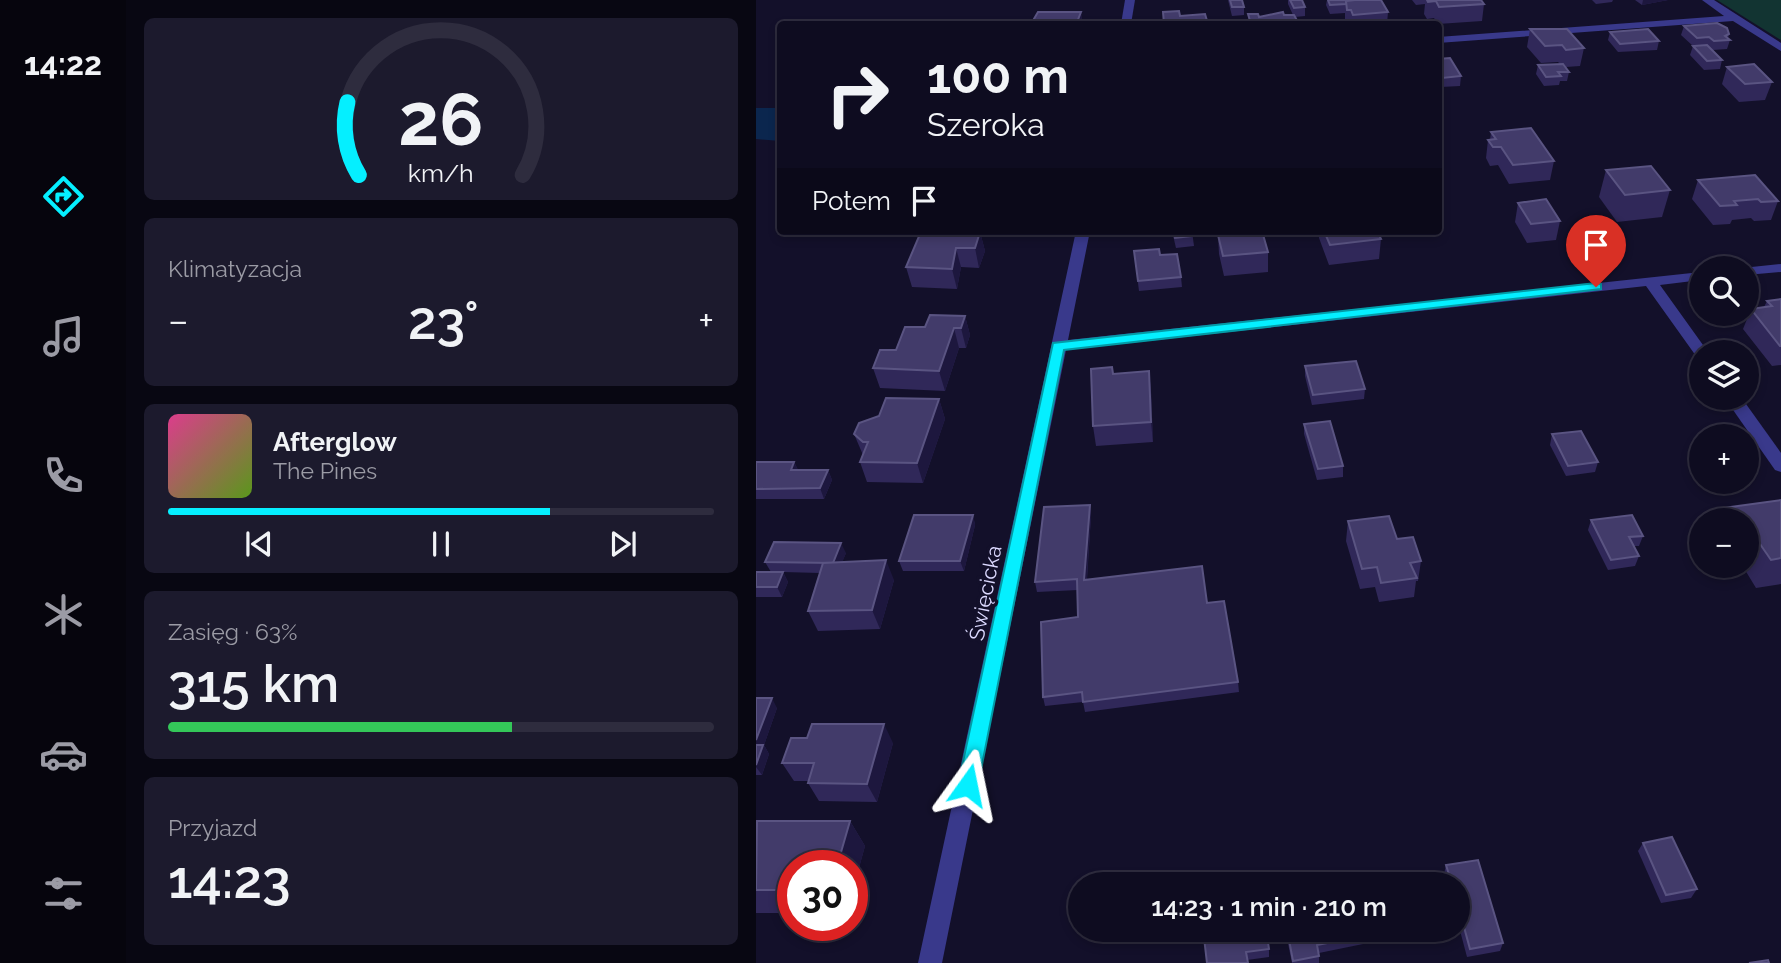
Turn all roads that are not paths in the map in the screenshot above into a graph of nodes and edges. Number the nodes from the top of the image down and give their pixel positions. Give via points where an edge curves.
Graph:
1 (1130, 0) edge
2 (1707, 0) edge
3 (1733, 18) junction
4 (1126, 21) edge
5 (1442, 40) edge
6 (1781, 48) edge
7 (1082, 235) edge
8 (1781, 268) edge
9 (1759, 270) edge
10 (1689, 277) edge
11 (1650, 281) junction
12 (1692, 340) edge
13 (1058, 346) junction
14 (1741, 410) edge
15 (1781, 466) edge
16 (930, 963) edge

1 - 4 street
2 - 3 street
3 - 5 street
3 - 6 street
7 - 13 street, Święcicka
8 - 9 street
10 - 11 street
11 - 12 street
11 - 13 street
13 - 16 street, Święcicka
14 - 15 street

